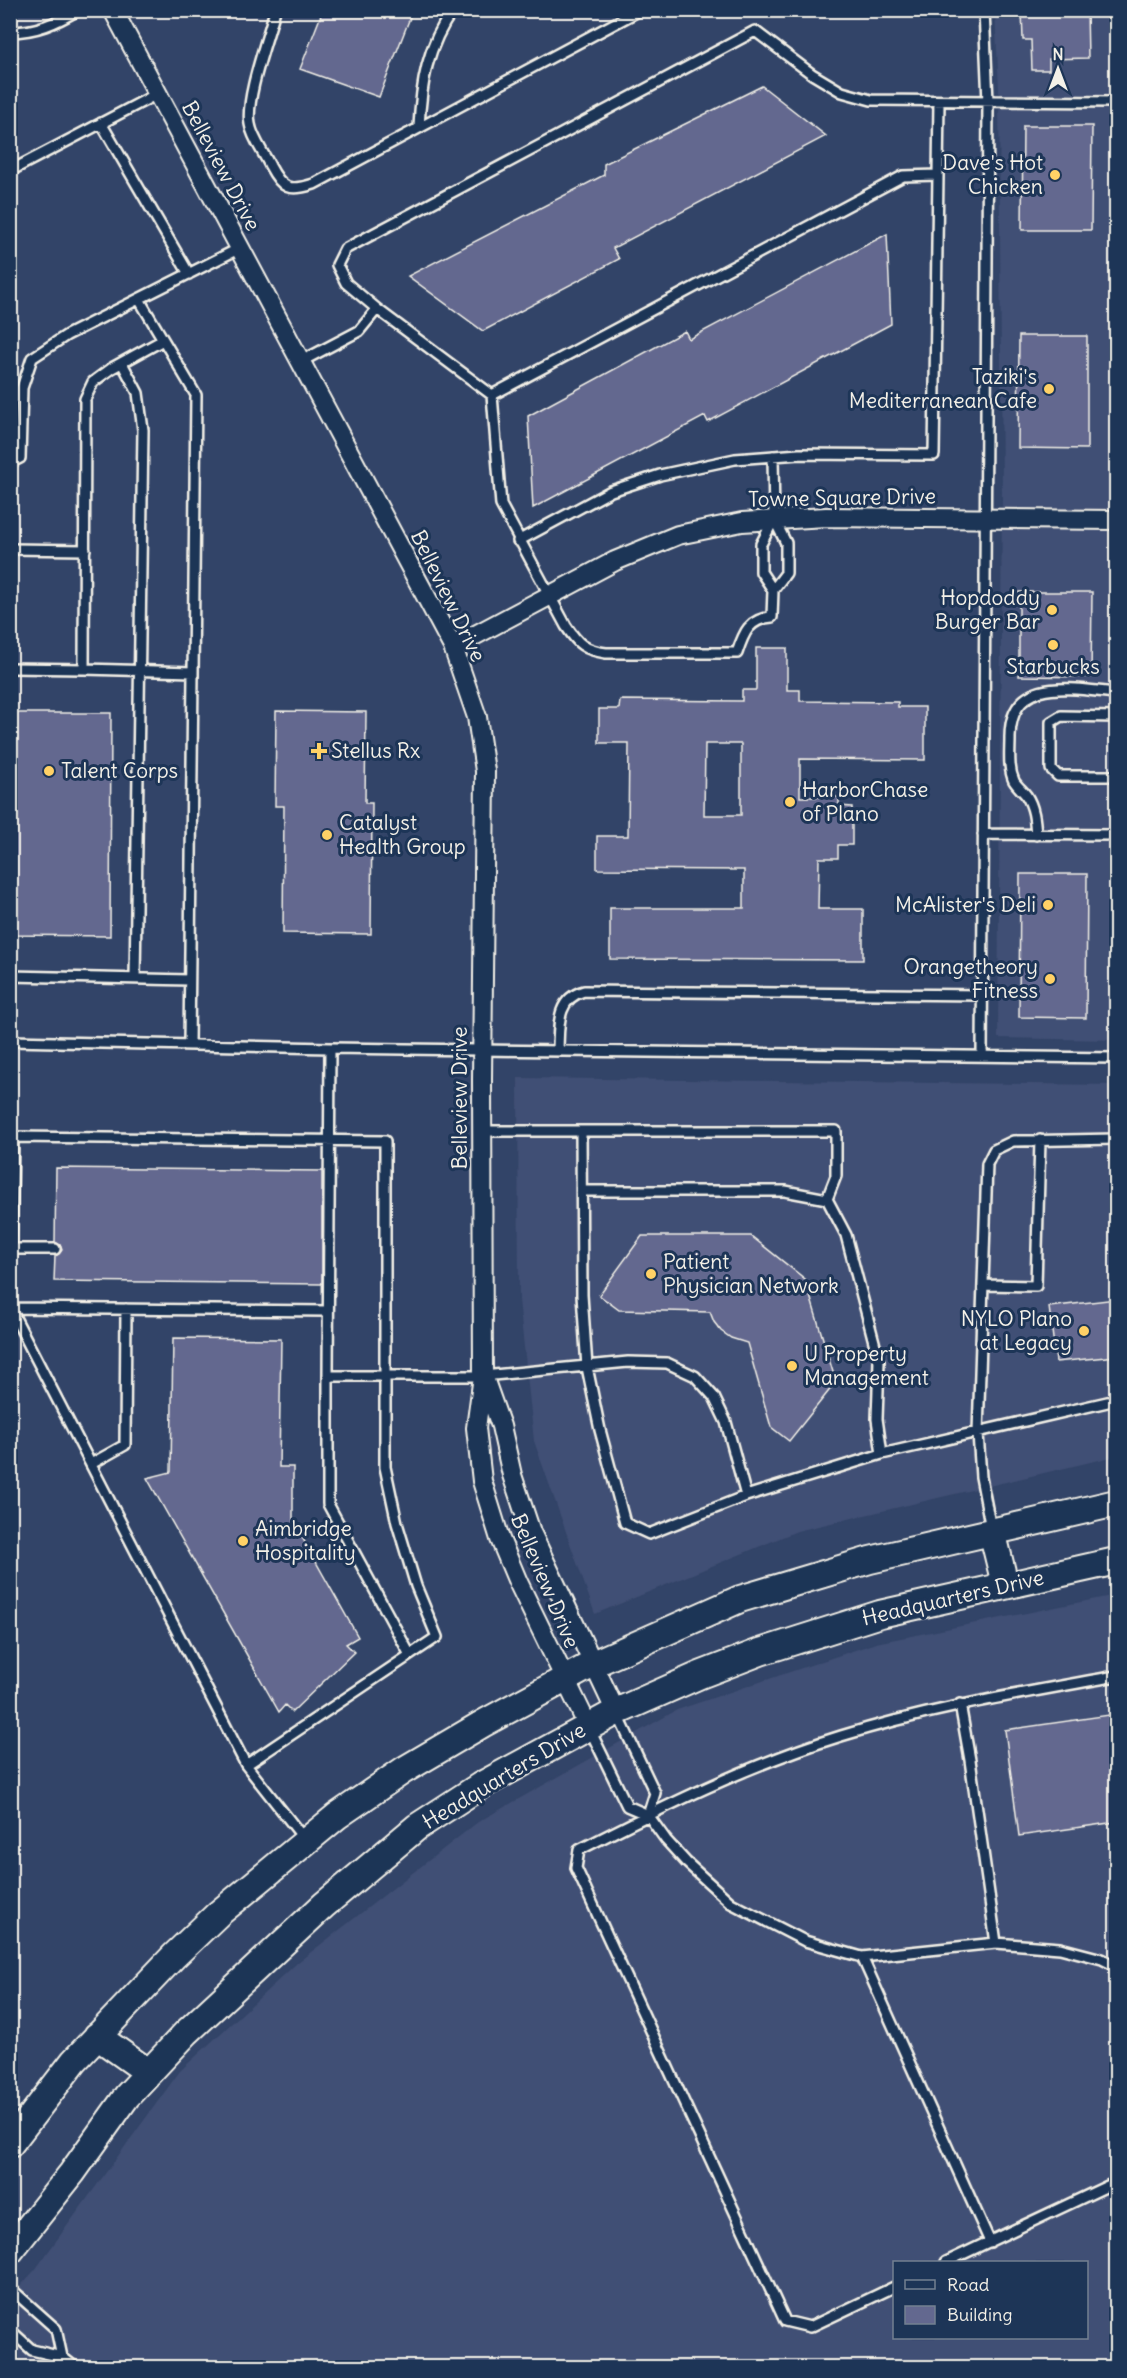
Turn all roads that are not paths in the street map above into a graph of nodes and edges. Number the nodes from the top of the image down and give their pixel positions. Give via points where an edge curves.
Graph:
1 (78, 10) edge
2 (113, 10) edge
3 (275, 10) edge
4 (453, 10) edge
5 (640, 10) edge
6 (984, 10) edge
7 (10, 32) edge
8 (157, 94) junction
9 (939, 101) junction
10 (987, 102) junction
11 (1116, 102) edge
12 (101, 123) junction
13 (419, 127) junction
14 (10, 171) edge
15 (938, 175) junction
16 (240, 248) junction
17 (189, 274) junction
18 (139, 299) junction
19 (377, 309) junction
20 (163, 340) junction
21 (300, 362) junction
22 (122, 363) junction
23 (492, 395) junction
24 (773, 456) junction
25 (10, 463) edge
26 (984, 518) junction
27 (774, 519) junction
28 (1116, 520) edge
29 (518, 541) junction
30 (10, 549) edge
31 (85, 550) junction
32 (772, 590) junction
33 (550, 596) junction
34 (453, 647) junction
35 (10, 668) edge
36 (84, 669) junction
37 (141, 671) junction
38 (193, 672) junction
39 (1116, 693) edge
40 (1116, 717) edge
41 (1116, 776) edge
42 (983, 834) junction
43 (1036, 835) junction
44 (1116, 835) edge
45 (10, 976) edge
46 (135, 979) junction
47 (189, 980) junction
48 (983, 995) junction
49 (10, 1041) edge
50 (189, 1045) junction
51 (330, 1047) junction
52 (482, 1049) junction
53 (558, 1050) junction
54 (982, 1056) junction
55 (1116, 1058) edge
56 (482, 1131) junction
57 (581, 1131) junction
58 (12, 1137) edge
59 (1116, 1138) edge
60 (329, 1140) junction
61 (1040, 1140) junction
62 (582, 1191) junction
63 (827, 1199) junction
64 (55, 1248) dead end
65 (12, 1249) junction
66 (984, 1285) junction
67 (10, 1302) edge
68 (10, 1308) edge
69 (126, 1309) junction
70 (328, 1311) junction
71 (587, 1367) junction
72 (328, 1376) junction
73 (384, 1376) junction
74 (483, 1376) junction
75 (1116, 1400) edge
76 (978, 1433) junction
77 (882, 1454) junction
78 (92, 1464) junction
79 (746, 1496) junction
80 (1116, 1503) edge
81 (992, 1531) junction
82 (1116, 1561) edge
83 (1005, 1584) junction
84 (410, 1655) junction
85 (593, 1664) junction
86 (1116, 1676) edge
87 (564, 1679) junction
88 (960, 1704) junction
89 (616, 1712) junction
90 (588, 1726) junction
91 (246, 1765) junction
92 (648, 1815) junction
93 (306, 1841) junction
94 (996, 1943) junction
95 (862, 1957) junction
96 (1116, 1966) edge
97 (98, 2036) junction
98 (148, 2072) junction
99 (10, 2144) edge
100 (1116, 2182) edge
101 (990, 2242) junction
102 (10, 2251) edge
103 (948, 2261) edge
104 (893, 2287) edge
105 (10, 2288) edge
106 (10, 2330) edge
107 (62, 2357) junction
108 (76, 2367) edge

1 - 7 lane via 49,26
2 - 8 street, Belleview Drive
3 - 13 lane via 249,110 250,126 278,181 286,188 314,184
4 - 13 lane via 440,28 425,67
5 - 13 lane
6 - 10 lane
8 - 12 lane
8 - 16 street, Belleview Drive
9 - 10 lane
9 - 15 lane
9 - 19 lane via 871,100 842,92 755,31 345,249 337,265 346,283
10 - 11 lane
10 - 26 lane
12 - 14 lane
12 - 17 lane
15 - 23 lane via 903,176
15 - 24 lane via 934,455
16 - 17 lane
16 - 21 street, Belleview Drive
17 - 18 lane
18 - 20 lane
18 - 25 lane via 68,334 32,357 22,388 20,458
19 - 21 lane via 359,331
19 - 23 lane
20 - 22 lane
20 - 38 lane via 196,395
21 - 34 street, Belleview Drive
22 - 31 lane via 93,382 86,399
22 - 37 lane via 138,393 143,430
23 - 29 lane via 501,505
24 - 27 lane
24 - 29 lane via 735,459 631,484
26 - 27 street, Towne Square Drive
26 - 28 street, Towne Square Drive
26 - 42 lane
27 - 32 lane via 761,544 761,572
27 - 32 lane via 786,543 786,573
27 - 33 street, Towne Square Drive via 678,535 615,561
29 - 33 lane
30 - 31 lane
31 - 36 lane
32 - 33 lane via 772,617 760,618 744,632 737,653 592,651 576,642
33 - 34 street, Towne Square Drive
34 - 52 street, Belleview Drive via 477,717 485,771
35 - 36 lane
36 - 37 lane
37 - 38 lane
37 - 46 lane
38 - 47 lane
39 - 43 lane via 1077,689 1037,691 1014,712 1010,768 1034,812
40 - 41 lane via 1061,716 1051,722 1051,769 1058,776
42 - 43 lane
42 - 48 lane
43 - 44 lane
45 - 46 lane
46 - 47 lane
47 - 50 lane
48 - 53 lane via 584,991 565,1002 559,1016
48 - 54 lane
49 - 50 lane
50 - 51 lane
51 - 52 lane
51 - 60 lane
52 - 53 lane
52 - 56 street, Belleview Drive
53 - 54 lane
54 - 55 lane
56 - 57 lane
56 - 74 street, Belleview Drive
57 - 62 lane
57 - 63 lane via 836,1131 836,1176
58 - 60 lane
58 - 65 lane
59 - 61 lane
60 - 70 lane
60 - 73 lane via 385,1141
61 - 66 lane via 1013,1141 994,1150 987,1164
61 - 66 lane via 1036,1286
62 - 63 lane via 784,1191
62 - 71 lane
63 - 77 lane via 846,1235 879,1361 877,1419
64 - 65 lane
65 - 67 lane
66 - 76 lane
68 - 69 lane
68 - 78 lane
69 - 70 lane
69 - 78 lane via 125,1445
70 - 72 lane
71 - 74 lane
71 - 79 lane via 667,1363 695,1376 714,1397 726,1422
71 - 79 lane via 625,1523 649,1534
72 - 73 lane
72 - 84 lane via 328,1504
73 - 74 lane
73 - 84 lane via 387,1478 410,1565 437,1636
74 - 85 street, Belleview Drive via 531,1532
74 - 87 street, Belleview Drive via 476,1428 482,1480 500,1539
75 - 76 lane
76 - 77 lane
76 - 81 lane via 981,1477
77 - 79 lane
78 - 91 lane
80 - 81 main road
81 - 83 main road
81 - 85 main road via 870,1560 740,1599
82 - 83 main road, Headquarters Drive
83 - 89 main road, Headquarters Drive via 823,1631 700,1675
84 - 91 lane
85 - 87 main road
85 - 89 street, Belleview Drive
86 - 88 lane
87 - 90 street, Belleview Drive
87 - 93 main road via 404,1770
88 - 92 lane via 840,1736 738,1774
88 - 94 lane
89 - 90 main road, Headquarters Drive
89 - 92 lane via 655,1793
90 - 92 lane via 627,1806
90 - 98 main road, Headquarters Drive via 480,1786 417,1827 232,1988
91 - 93 lane
92 - 95 lane via 686,1862 731,1903 805,1941
92 - 104 lane via 579,1850 576,1868 785,2321 810,2326
93 - 97 main road via 218,1914
94 - 95 lane
94 - 96 lane via 1060,1948
95 - 101 lane
97 - 98 main road
97 - 99 main road
98 - 102 main road, Headquarters Drive
100 - 101 lane
101 - 103 lane
105 - 107 lane via 56,2329
106 - 107 lane via 32,2350
107 - 108 lane

